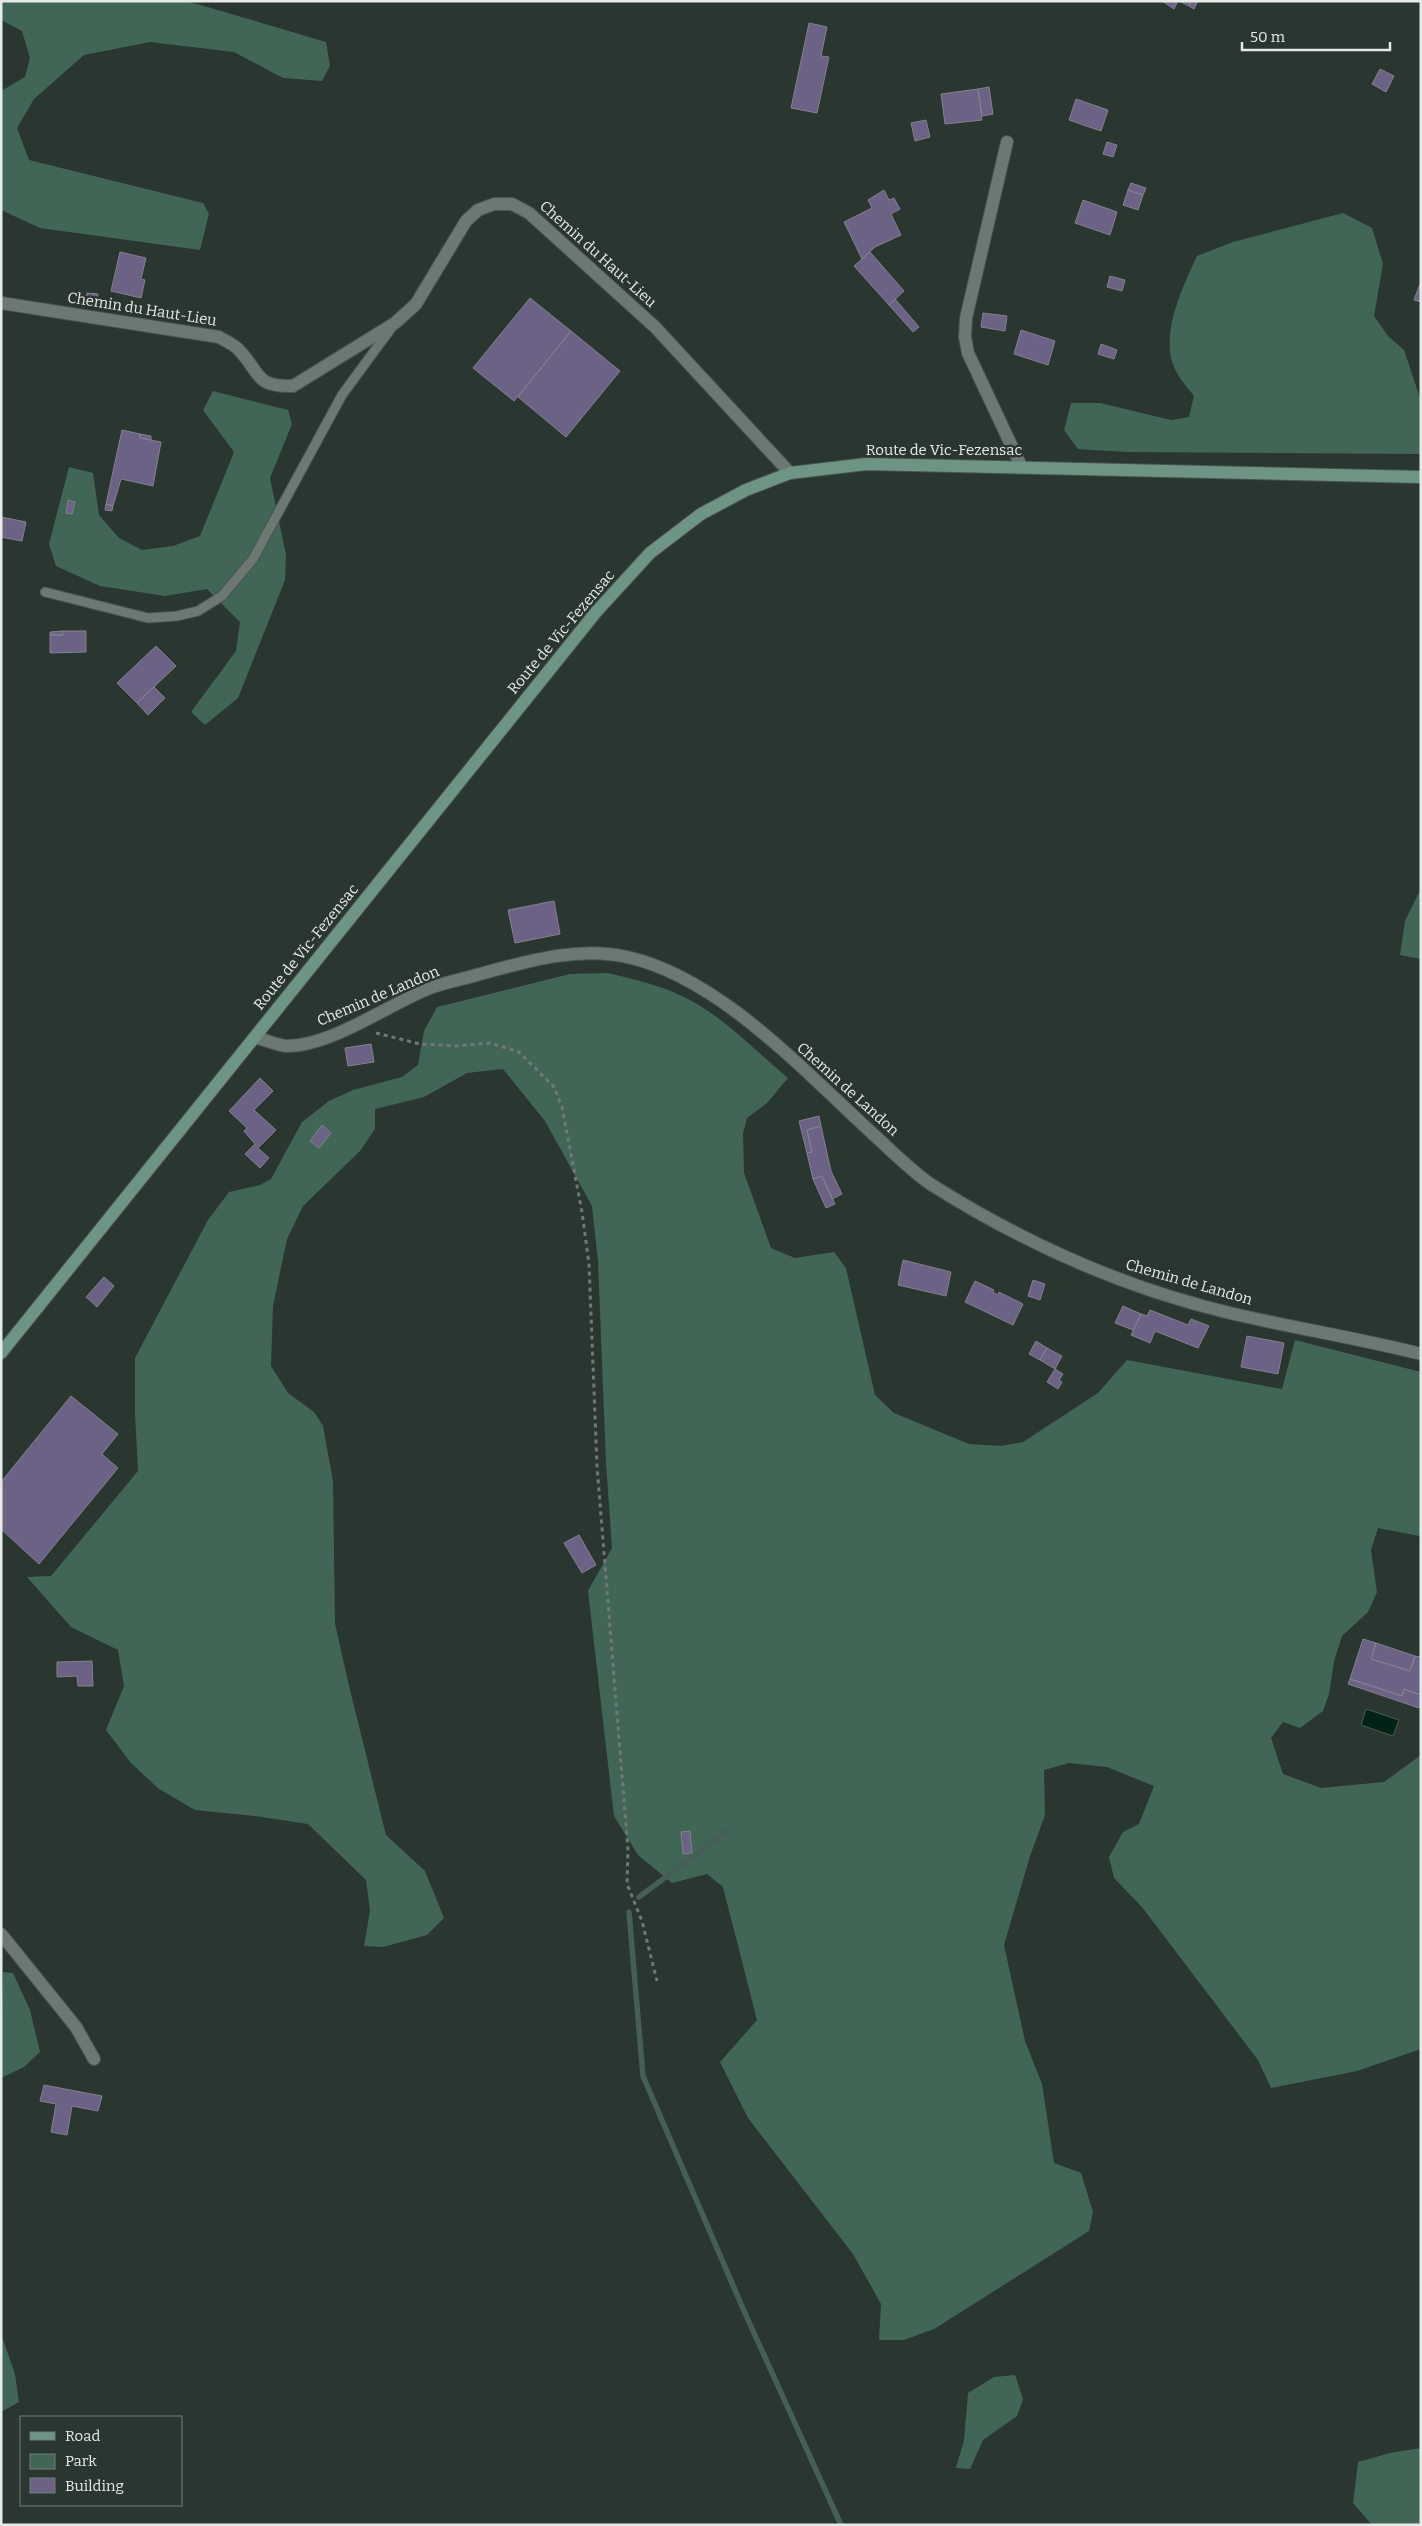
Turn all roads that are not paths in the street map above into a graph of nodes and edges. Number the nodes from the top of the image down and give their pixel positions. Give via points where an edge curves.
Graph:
1 (1007, 142) dead end
2 (1, 303) edge
3 (395, 323) junction
4 (1022, 466) junction
5 (790, 473) junction
6 (1421, 477) edge
7 (45, 592) dead end
8 (255, 1037) junction
9 (1, 1353) edge
10 (1421, 1354) edge
11 (1, 1934) edge
12 (94, 2059) dead end

1 - 4 street via 966,318 965,337 968,353
2 - 3 street, Chemin du Haut-Lieu via 219,337 238,349 262,381 275,387 293,386
3 - 5 street, Chemin du Haut-Lieu via 416,304 466,221 478,210 494,204 512,204 529,213 655,327
3 - 7 lane via 342,395 253,559 222,596 198,610 177,616 148,618
4 - 5 main road, Route de Vic-Fezensac via 866,464
4 - 6 main road, Route de Vic-Fezensac
5 - 8 main road, Route de Vic-Fezensac via 746,490 701,514 650,553 596,612
8 - 9 main road, Route de Vic-Fezensac
8 - 10 street, Chemin de Landon via 283,1046 303,1045 331,1036 432,988 540,958 584,953 626,956 663,968 712,994 753,1025 928,1182 1033,1242 1099,1272 1219,1310
11 - 12 street via 76,2027

